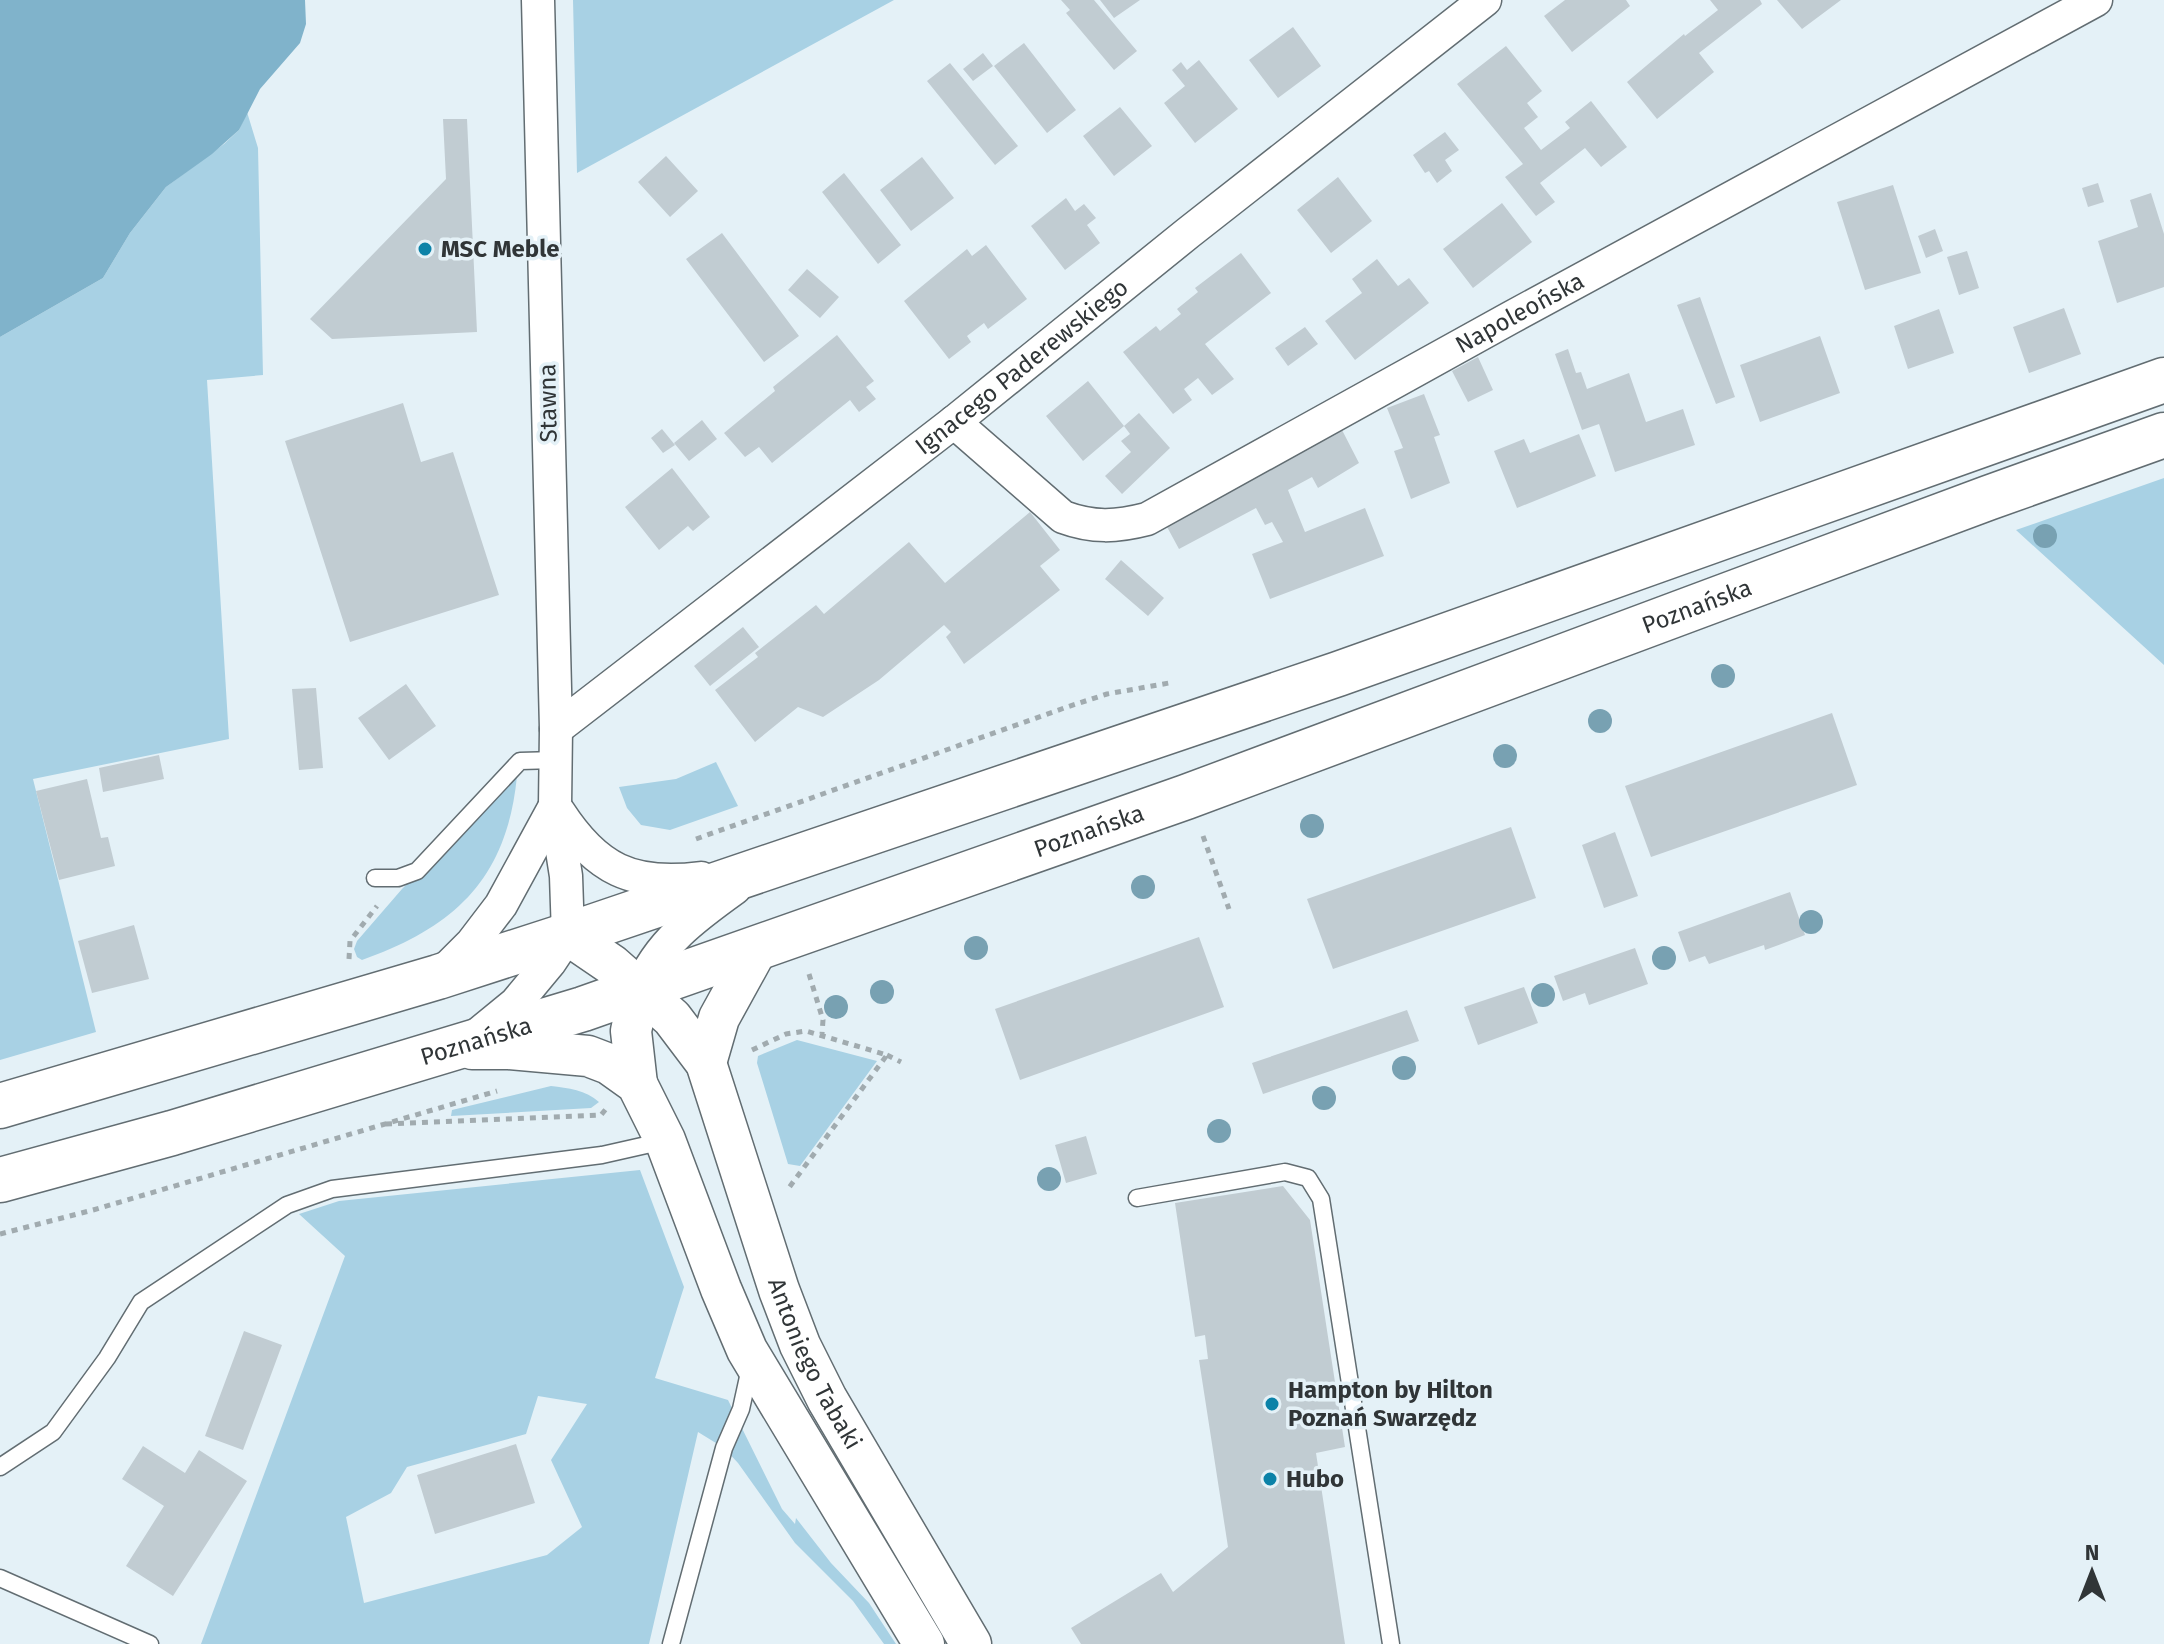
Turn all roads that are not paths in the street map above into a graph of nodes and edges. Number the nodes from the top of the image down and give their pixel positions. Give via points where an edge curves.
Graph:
1 (538, 0) edge
2 (1485, 0) edge
3 (2096, 0) edge
4 (2164, 380) edge
5 (954, 422) junction
6 (2164, 435) edge
7 (556, 745) junction
8 (555, 806) junction
9 (771, 865) junction
10 (375, 878) dead end
11 (568, 935) junction
12 (757, 949) junction
13 (438, 977) junction
14 (640, 989) junction
15 (460, 1049) junction
16 (706, 1063) junction
17 (622, 1092) junction
18 (0, 1106) edge
19 (665, 1140) junction
20 (0, 1180) edge
21 (1137, 1198) dead end
22 (752, 1358) junction
23 (0, 1467) edge
24 (0, 1578) edge
25 (150, 1644) edge
26 (671, 1644) edge
27 (924, 1644) edge
28 (971, 1644) edge
29 (1391, 1644) edge

1 - 7 street, Stawna
2 - 5 street, Ignacego Paderewskiego
3 - 5 street, Napoleońska via 1147,519 1100,527 1063,517
4 - 9 main road via 1338,674
5 - 7 street, Ignacego Paderewskiego
6 - 12 main road, Poznańska via 1186,797
7 - 8 street, Stawna
7 - 10 lane via 520,761 421,868 409,876
8 - 9 street via 585,848 631,877 676,882
8 - 11 street, Stawna
8 - 13 street, Stawna via 501,905
9 - 11 main road
9 - 14 street, Antoniego Tabaki via 675,935
11 - 13 main road
11 - 14 street, Antoniego Tabaki
11 - 15 street via 516,1003
12 - 14 main road, Poznańska
12 - 16 street via 719,1018
13 - 18 main road
14 - 15 main road, Poznańska
14 - 16 street, Antoniego Tabaki via 672,1018
14 - 17 street, Antoniego Tabaki
15 - 17 street, Antoniego Tabaki via 588,1056 609,1064
15 - 20 main road, Poznańska
16 - 28 street, Antoniego Tabaki via 800,1345
17 - 19 street, Antoniego Tabaki
19 - 22 street, Antoniego Tabaki
19 - 23 lane via 602,1155 332,1189 287,1205 141,1302 53,1432
21 - 29 lane via 1285,1172 1308,1178 1321,1199
22 - 26 lane
22 - 27 street, Antoniego Tabaki
24 - 25 lane

